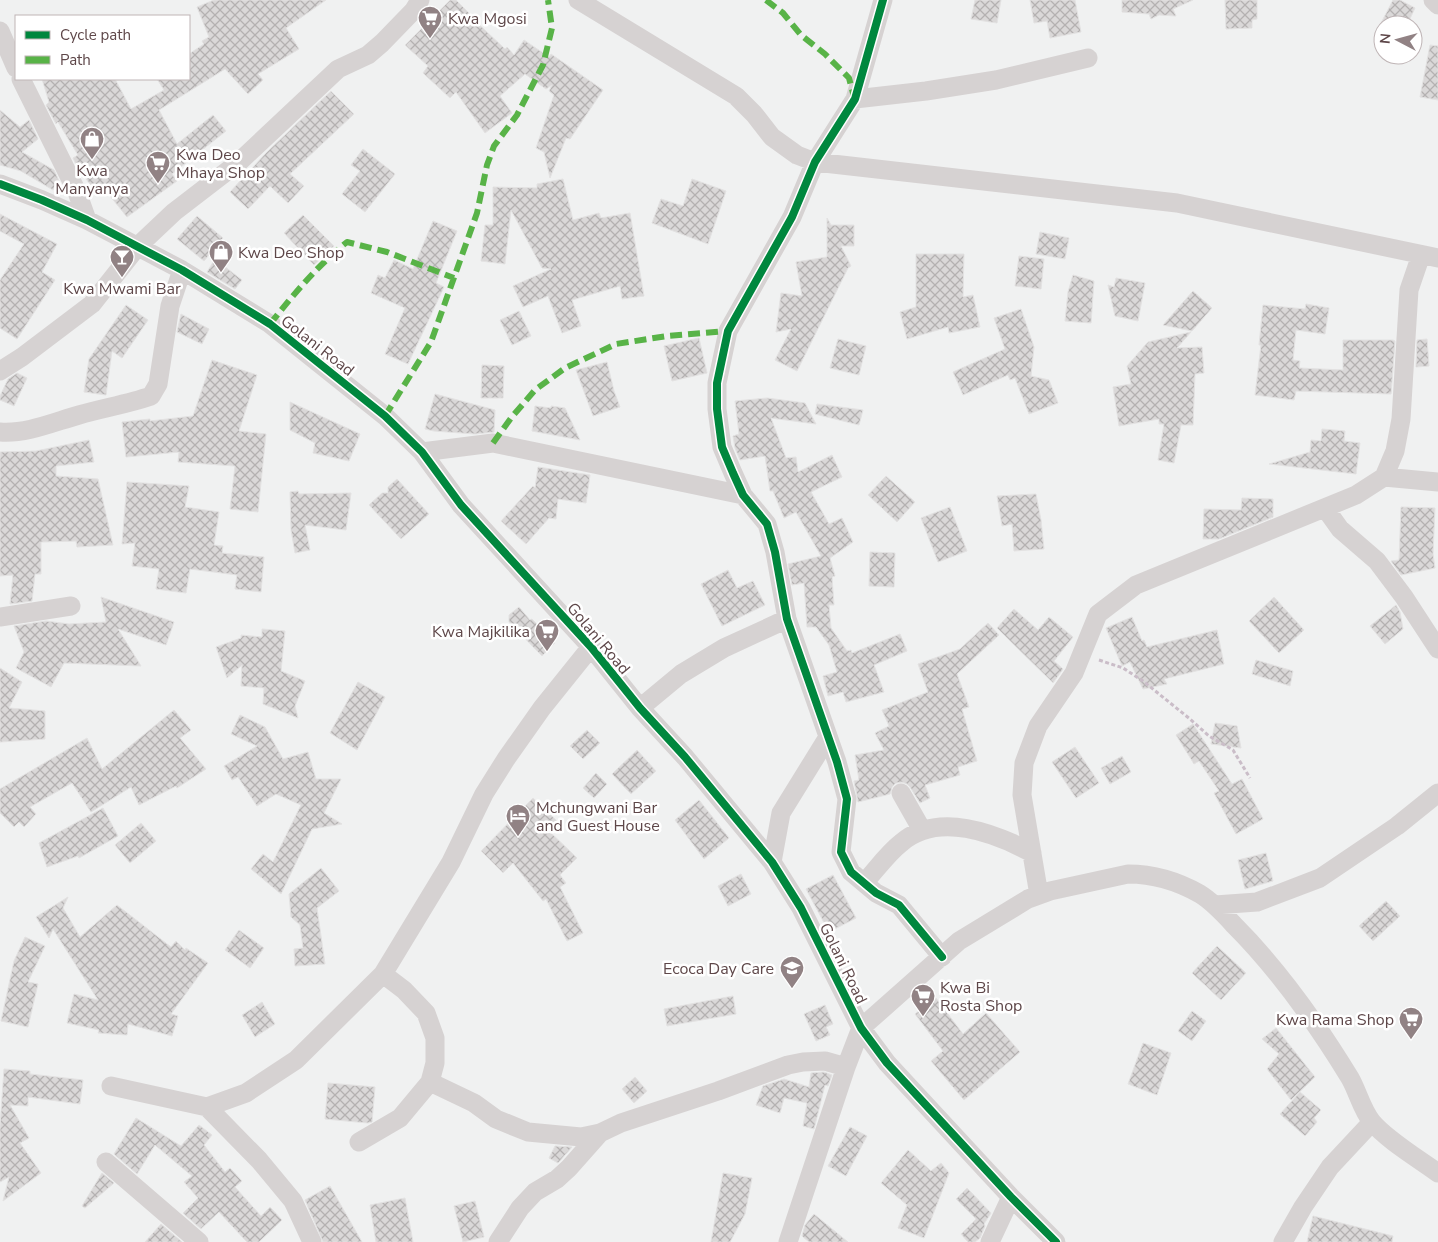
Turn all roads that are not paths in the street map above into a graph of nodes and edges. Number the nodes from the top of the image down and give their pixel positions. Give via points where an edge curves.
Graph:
1 (420, 0) edge
2 (578, 0) edge
3 (884, 0) edge
4 (1432, 0) edge
5 (1438, 5) edge
6 (0, 31) edge
7 (1088, 58) dead end
8 (15, 66) edge
9 (22, 80) edge
10 (855, 99) junction
11 (815, 162) junction
12 (0, 184) edge
13 (87, 220) junction
14 (138, 246) junction
15 (1430, 257) edge
16 (182, 270) junction
17 (0, 371) edge
18 (0, 432) edge
19 (422, 452) junction
20 (1384, 477) junction
21 (1438, 482) edge
22 (743, 495) junction
23 (1325, 508) junction
24 (71, 606) dead end
25 (0, 617) edge
26 (787, 619) junction
27 (591, 647) junction
28 (1438, 650) edge
29 (640, 708) junction
30 (828, 736) junction
31 (901, 793) dead end
32 (1438, 793) edge
33 (922, 830) junction
34 (1032, 852) junction
35 (772, 862) junction
36 (864, 883) junction
37 (1039, 895) junction
38 (1215, 905) junction
39 (942, 957) junction
40 (383, 974) junction
41 (861, 1028) junction
42 (846, 1068) junction
43 (430, 1082) junction
44 (111, 1086) dead end
45 (207, 1107) junction
46 (1372, 1122) junction
47 (600, 1133) junction
48 (359, 1142) dead end
49 (106, 1162) dead end
50 (1438, 1173) edge
51 (1011, 1197) junction
52 (199, 1242) edge
53 (312, 1242) edge
54 (498, 1242) edge
55 (788, 1242) edge
56 (990, 1242) edge
57 (1056, 1242) edge
58 (1283, 1242) edge

1 - 14 street via 382,43 368,55 338,69 239,162 174,212
2 - 11 street via 736,96 772,137 796,155
3 - 10 street
4 - 5 street
6 - 8 street
7 - 10 street via 996,80
9 - 13 street via 78,192
10 - 11 street
11 - 15 street via 1178,203
11 - 22 street via 792,217 728,331 718,383 717,409 722,446
12 - 13 street, Golani Road
13 - 14 street, Golani Road
14 - 16 street, Golani Road
14 - 17 street via 92,304
15 - 20 street via 1409,290 1401,419 1395,451
16 - 18 street via 170,306 158,384 151,396 50,425
16 - 19 street, Golani Road via 270,324 385,416
19 - 22 street via 493,443
19 - 27 street, Golani Road via 461,505
20 - 21 street
20 - 23 street via 1356,495
22 - 26 street via 767,524
23 - 28 street via 1340,529 1377,561
23 - 34 street via 1136,585 1098,614 1074,673 1038,726 1024,763 1022,795
24 - 25 street
26 - 29 street via 724,648 681,674
26 - 30 street
27 - 29 street, Golani Road
27 - 40 street via 506,759 484,794 451,862
29 - 35 street, Golani Road
30 - 35 street via 782,813
30 - 36 street via 847,799 841,852 851,872
31 - 33 street
32 - 38 street via 1397,826 1320,878 1257,902
33 - 34 street via 975,829
33 - 36 street via 901,842
34 - 37 street
35 - 41 street, Golani Road via 801,908
36 - 39 street via 899,904
37 - 38 street via 1128,874 1141,874 1169,881 1200,894
37 - 39 street via 959,941
38 - 46 street via 1291,991 1350,1078
39 - 41 street
40 - 43 street via 426,1013 435,1038 435,1064
40 - 45 street via 296,1060 246,1093
41 - 42 street
41 - 51 street, Golani Road via 887,1063
42 - 47 street via 825,1061 788,1065
42 - 55 street
43 - 47 street via 474,1103 496,1119 528,1132 581,1137
43 - 48 street via 400,1118
44 - 45 street
45 - 53 street via 259,1160 293,1201
46 - 50 street
46 - 58 street via 1330,1168
47 - 54 street via 569,1168 535,1192 520,1208
49 - 52 street
51 - 56 street
51 - 57 street, Golani Road

